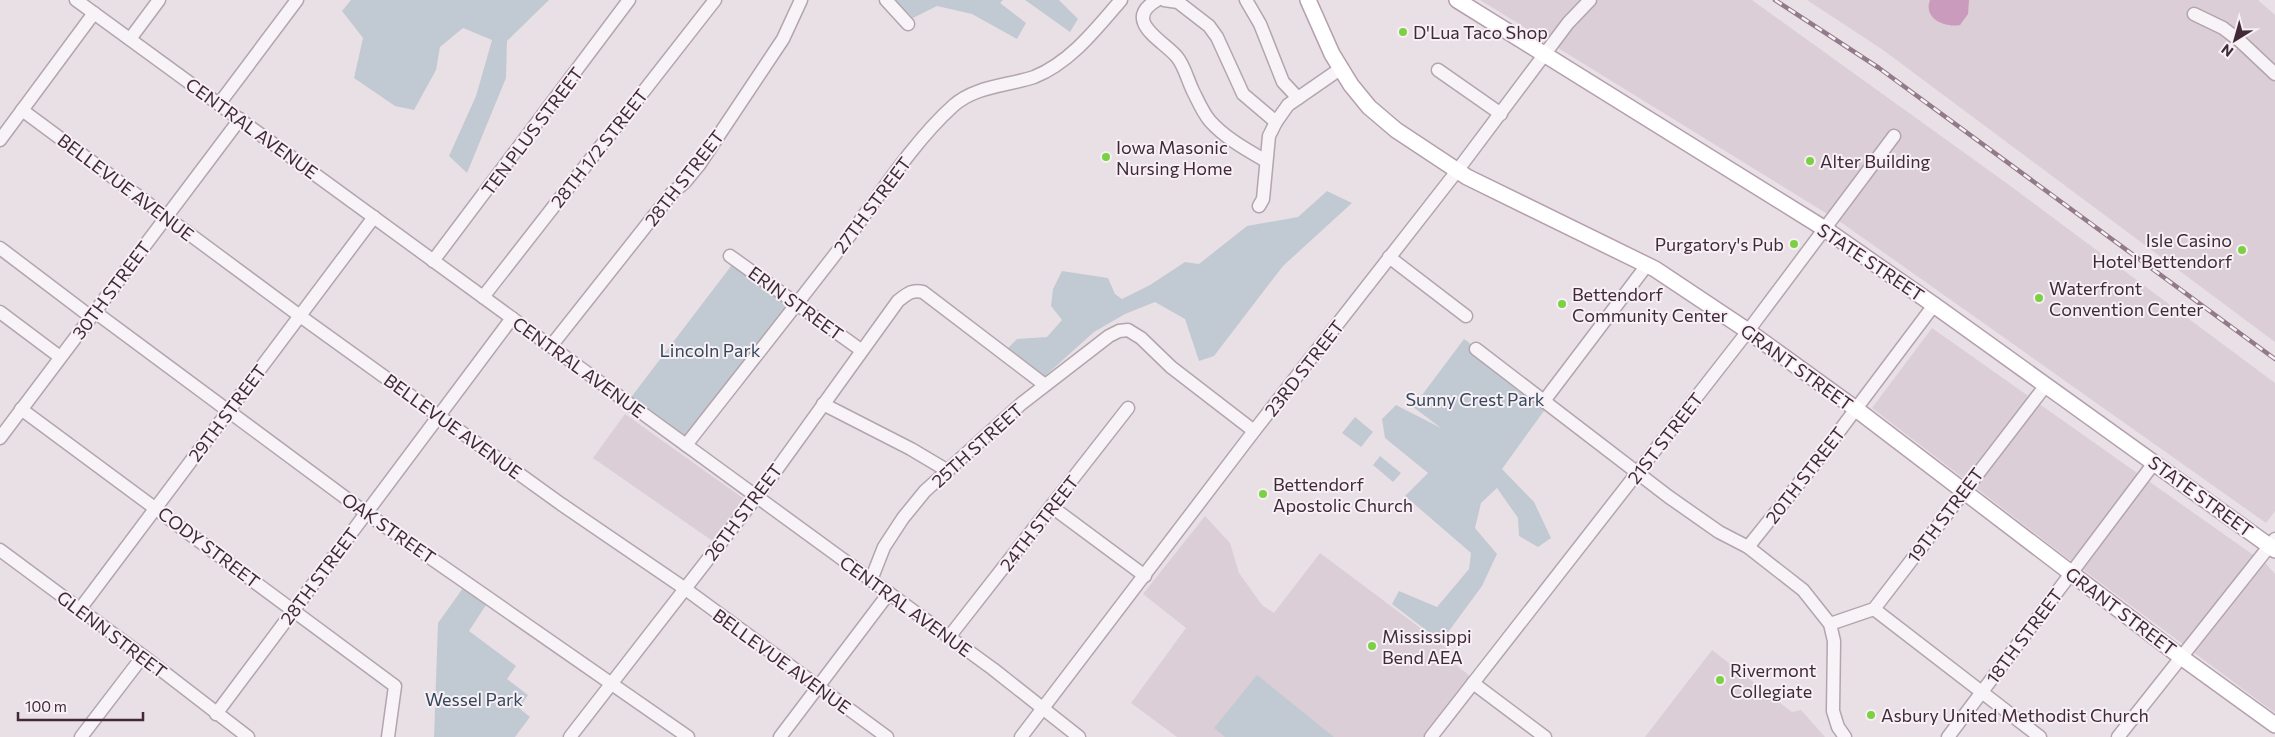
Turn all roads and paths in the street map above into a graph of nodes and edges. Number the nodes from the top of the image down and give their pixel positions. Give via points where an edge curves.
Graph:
1 (76, 0) edge
2 (159, 0) edge
3 (297, 0) edge
4 (629, 0) edge
5 (714, 0) edge
6 (801, 0) edge
7 (886, 0) edge
8 (1121, 0) edge
9 (1157, 0) edge
10 (1164, 0) edge
11 (1246, 0) edge
12 (1308, 0) edge
13 (1457, 0) edge
14 (1590, 0) edge
15 (94, 13) junction
16 (2194, 14) dead end
17 (908, 24) dead end
18 (130, 39) junction
19 (1546, 55) junction
20 (1340, 70) junction
21 (1438, 70) dead end
22 (2275, 74) edge
23 (1298, 98) junction
24 (219, 104) junction
25 (22, 110) junction
26 (1501, 114) junction
27 (240, 119) junction
28 (1276, 122) junction
29 (1894, 136) dead end
30 (0, 140) edge
31 (1266, 161) junction
32 (1457, 171) junction
33 (1260, 206) dead end
34 (166, 217) junction
35 (374, 217) junction
36 (1825, 229) junction
37 (0, 248) edge
38 (730, 256) dead end
39 (1389, 257) junction
40 (434, 261) junction
41 (1647, 265) junction
42 (483, 297) junction
43 (797, 305) junction
44 (1934, 305) junction
45 (0, 312) edge
46 (93, 314) junction
47 (300, 316) junction
48 (1466, 316) dead end
49 (512, 318) junction
50 (1748, 331) junction
51 (551, 346) junction
52 (1476, 349) dead end
53 (861, 350) junction
54 (60, 357) junction
55 (1045, 385) junction
56 (2046, 385) junction
57 (1544, 401) junction
58 (823, 404) junction
59 (1128, 408) dead end
60 (21, 409) junction
61 (1856, 409) junction
62 (228, 412) junction
63 (439, 416) junction
64 (1254, 431) junction
65 (0, 438) edge
66 (686, 445) junction
67 (2154, 463) junction
68 (948, 471) junction
69 (1638, 472) junction
70 (1964, 491) junction
71 (756, 496) junction
72 (1052, 507) junction
73 (156, 508) junction
74 (366, 513) junction
75 (2273, 545) edge
76 (1748, 547) junction
77 (0, 550) edge
78 (2071, 573) junction
79 (1145, 576) junction
80 (871, 580) junction
81 (684, 588) junction
82 (889, 593) junction
83 (80, 609) junction
84 (1874, 609) junction
85 (294, 610) junction
86 (1830, 624) junction
87 (949, 637) junction
88 (143, 656) junction
89 (2181, 657) junction
90 (612, 683) junction
91 (1474, 683) junction
92 (817, 687) junction
93 (1982, 692) junction
94 (1043, 709) junction
95 (216, 714) junction
96 (2275, 725) edge
97 (81, 737) edge
98 (248, 737) edge
99 (388, 737) edge
100 (570, 737) edge
101 (688, 737) edge
102 (780, 737) edge
103 (887, 737) edge
104 (1021, 737) edge
105 (1079, 737) edge
106 (1431, 737) edge
107 (1545, 737) edge
108 (1845, 737) edge
109 (1948, 737) edge
110 (2040, 737) edge
111 (2118, 737) edge

1 - 15 street, CENTRAL AVENUE
2 - 18 street
3 - 24 street
4 - 40 street, TEN PLUS STREET
5 - 42 street, 28TH 1/2 STREET
6 - 51 street, 28TH STREET via 783,39 699,165 672,193
7 - 17 street
8 - 43 street, 27TH STREET via 1066,58 1050,69 1034,77 972,94 954,105 914,150
9 - 31 street via 1144,14 1144,25 1178,58 1209,120 1245,149
10 - 28 street via 1178,2 1209,26 1243,94
11 - 23 street via 1260,24 1283,82
12 - 20 main road, GRANT STREET
13 - 19 main road, STATE STREET
14 - 19 street, 23RD STREET via 1568,23
15 - 18 street, CENTRAL AVENUE
15 - 25 street
16 - 22 street via 2234,36
18 - 24 street, CENTRAL AVENUE
19 - 26 street, 23RD STREET
19 - 36 main road, STATE STREET
20 - 23 street
20 - 32 main road, GRANT STREET via 1380,116
21 - 26 street
23 - 28 street via 1288,105
24 - 27 street, CENTRAL AVENUE
25 - 30 street
25 - 34 street, BELLEVUE AVENUE
26 - 32 street, 23RD STREET
27 - 34 street, 30TH STREET
27 - 35 street, CENTRAL AVENUE
28 - 31 street via 1269,136
29 - 36 street, 21ST STREET
31 - 33 street
32 - 39 street, 23RD STREET
32 - 41 main road, GRANT STREET
34 - 46 street, 30TH STREET
34 - 47 street, BELLEVUE AVENUE
35 - 40 street, CENTRAL AVENUE
35 - 47 street, 29TH STREET
36 - 44 main road, STATE STREET
36 - 50 street, 21ST STREET
37 - 46 street, OAK STREET
38 - 43 street, ERIN STREET
39 - 48 street
39 - 64 street, 23RD STREET
40 - 42 street, CENTRAL AVENUE
41 - 50 main road, GRANT STREET
41 - 57 street
42 - 49 street, CENTRAL AVENUE
43 - 53 street, ERIN STREET
43 - 66 street, 27TH STREET
44 - 56 main road, STATE STREET
44 - 61 street, 20TH STREET
45 - 54 street
46 - 54 street, 30TH STREET
46 - 62 street, OAK STREET
47 - 62 street, 29TH STREET
47 - 63 street, BELLEVUE AVENUE
49 - 51 street, CENTRAL AVENUE
49 - 63 street, 28TH STREET
50 - 61 main road, GRANT STREET
50 - 69 street, 21ST STREET
51 - 66 street, CENTRAL AVENUE
52 - 57 street
53 - 55 street, 26TH STREET via 898,301 916,290 923,292
53 - 58 street, 26TH STREET
54 - 60 street, 30TH STREET
55 - 64 street, 25TH STREET via 1112,334 1128,330
55 - 68 street, 25TH STREET
56 - 67 main road, STATE STREET
56 - 70 street, 19TH STREET
57 - 69 street
58 - 68 street
58 - 71 street, 26TH STREET
59 - 72 street, 24TH STREET
60 - 65 street, 30TH STREET
60 - 73 street, CODY STREET
61 - 70 main road, GRANT STREET
61 - 76 street, 20TH STREET
62 - 73 street, 29TH STREET
62 - 74 street, OAK STREET
63 - 74 street, 28TH STREET
63 - 81 street, BELLEVUE AVENUE
64 - 79 street, 23RD STREET
66 - 71 street, CENTRAL AVENUE
67 - 75 main road, STATE STREET
67 - 78 street, 18TH STREET
68 - 80 street, 25TH STREET via 925,491 903,518 884,547
69 - 76 street via 1690,513
69 - 91 street, 21ST STREET
70 - 78 main road, GRANT STREET
70 - 84 street, 19TH STREET
71 - 80 street, CENTRAL AVENUE
71 - 81 street, 26TH STREET
72 - 79 street
72 - 87 street, 24TH STREET
73 - 83 street, 29TH STREET
73 - 85 street, CODY STREET
74 - 85 street, 28TH STREET
74 - 90 street, OAK STREET
75 - 89 street
76 - 86 street via 1803,590
77 - 83 street, GLENN STREET
78 - 89 main road, GRANT STREET
78 - 93 street, 18TH STREET
79 - 94 street, 23RD STREET
80 - 82 street, CENTRAL AVENUE
81 - 90 street, 26TH STREET
81 - 92 street, BELLEVUE AVENUE
82 - 87 street, CENTRAL AVENUE
82 - 92 street
83 - 88 street, GLENN STREET
84 - 86 street
84 - 93 street
85 - 95 street, 28TH STREET
85 - 99 street, CODY STREET via 395,686
86 - 108 street via 1834,641 1832,711
87 - 94 street, CENTRAL AVENUE
88 - 95 street, GLENN STREET
88 - 97 street
89 - 96 main road, GRANT STREET
89 - 111 street
90 - 100 street, 26TH STREET
90 - 101 street, OAK STREET
91 - 106 street, 21ST STREET
91 - 107 street
92 - 102 street
92 - 103 street, BELLEVUE AVENUE
93 - 109 street, 18TH STREET
93 - 110 street
94 - 104 street, 23RD STREET
94 - 105 street, CENTRAL AVENUE
95 - 98 street, GLENN STREET

